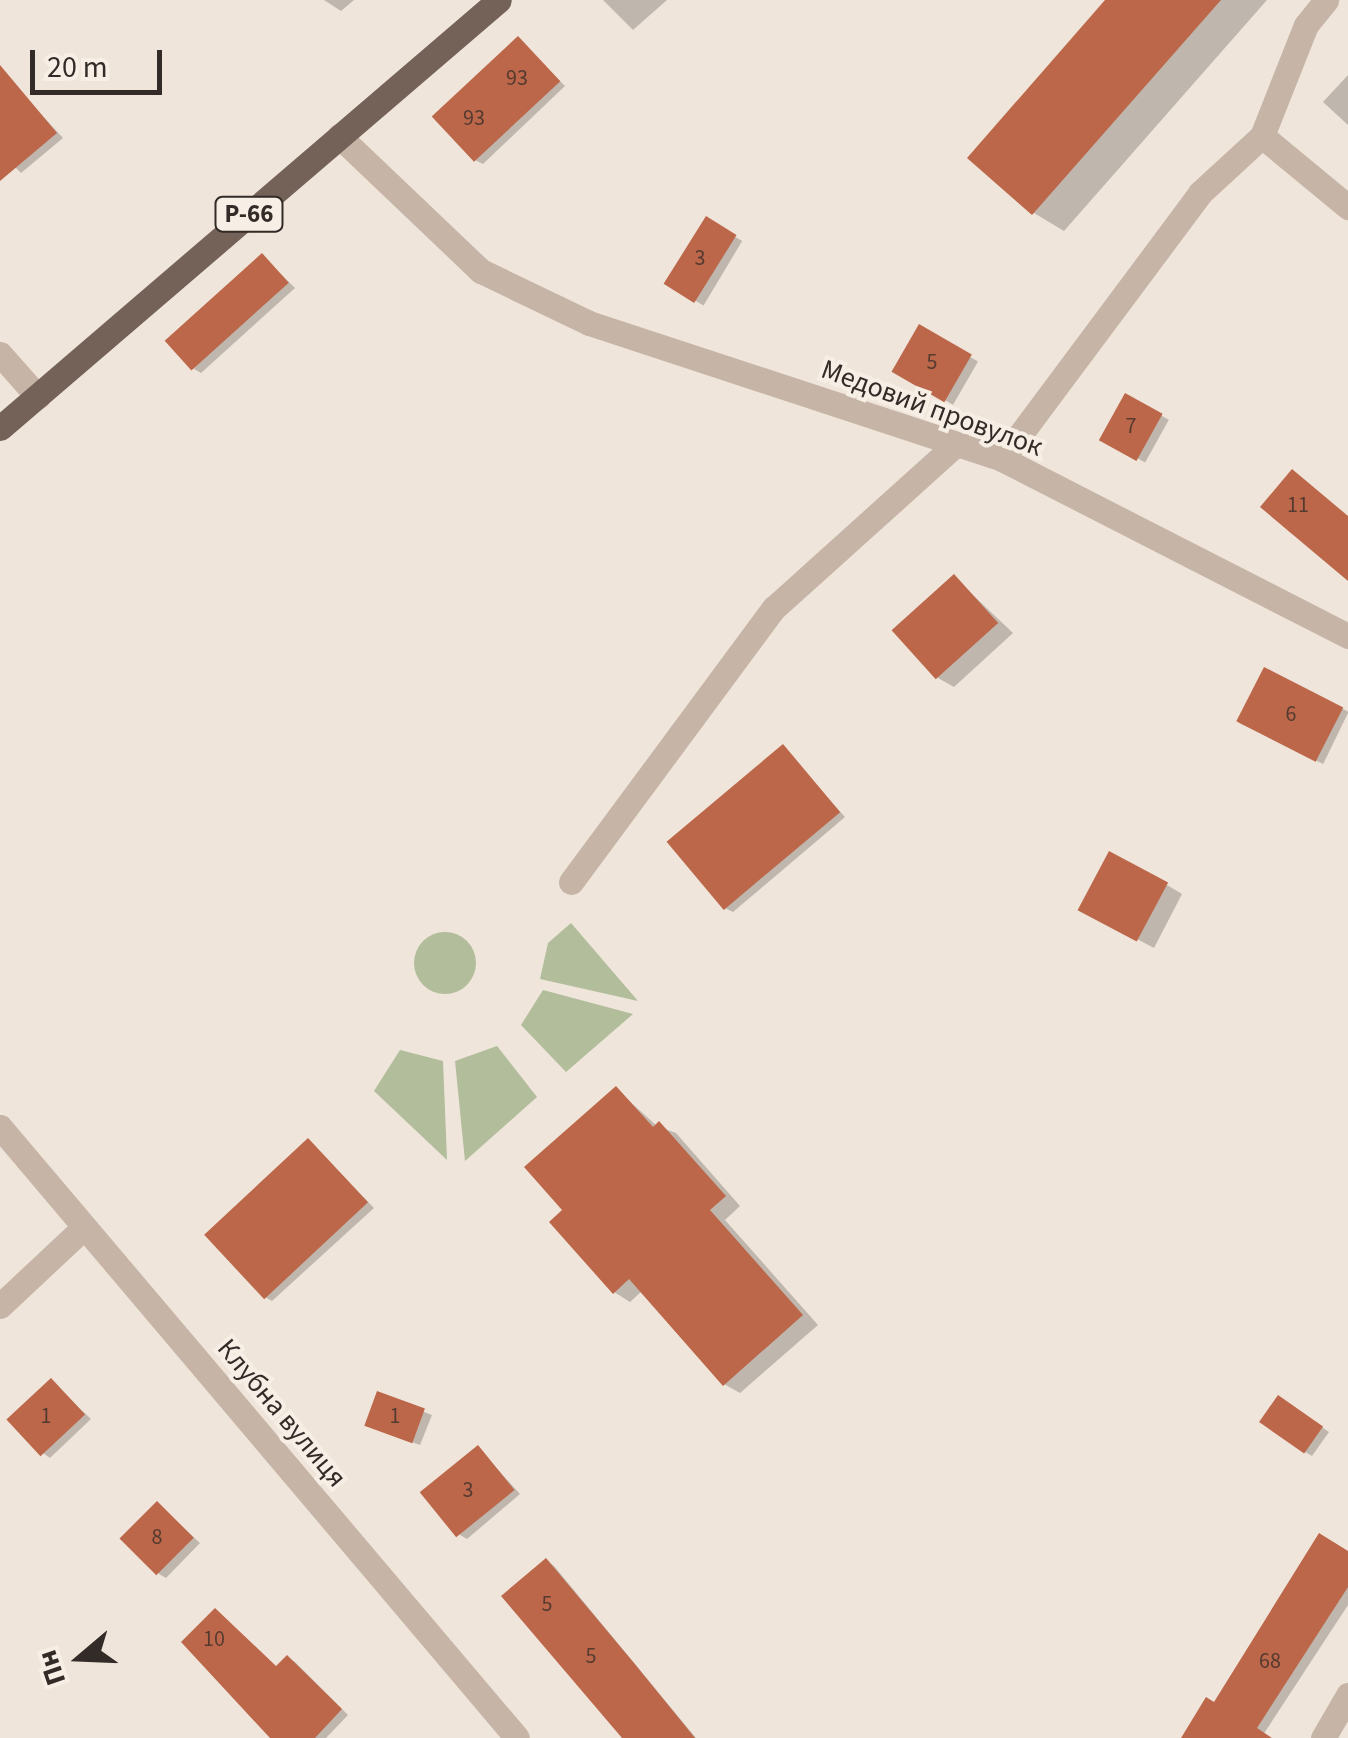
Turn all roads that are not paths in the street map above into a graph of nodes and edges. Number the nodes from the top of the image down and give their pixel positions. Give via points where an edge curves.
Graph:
1 (498, 0) edge
2 (1326, 0) edge
3 (339, 136) junction
4 (1262, 136) junction
5 (1348, 207) edge
6 (0, 354) edge
7 (38, 396) junction
8 (0, 428) edge
9 (956, 444) junction
10 (1002, 458) junction
11 (1348, 636) edge
12 (571, 882) dead end
13 (0, 1128) edge
14 (84, 1227) junction
15 (0, 1306) edge
16 (1348, 1695) edge
17 (517, 1738) edge
18 (1322, 1738) edge

1 - 3 main road, Р-66
2 - 4 street via 1306,26
3 - 7 main road, Р-66
3 - 9 street, Медовий провулок via 481,271 589,323
4 - 5 street
4 - 10 street via 1200,193
6 - 7 street
7 - 8 main road, Р-66
9 - 10 street, Медовий провулок
9 - 12 street via 774,608
10 - 11 street, Медовий провулок
13 - 14 street, Клубна вулиця
14 - 15 street
14 - 17 street, Клубна вулиця
16 - 18 street

